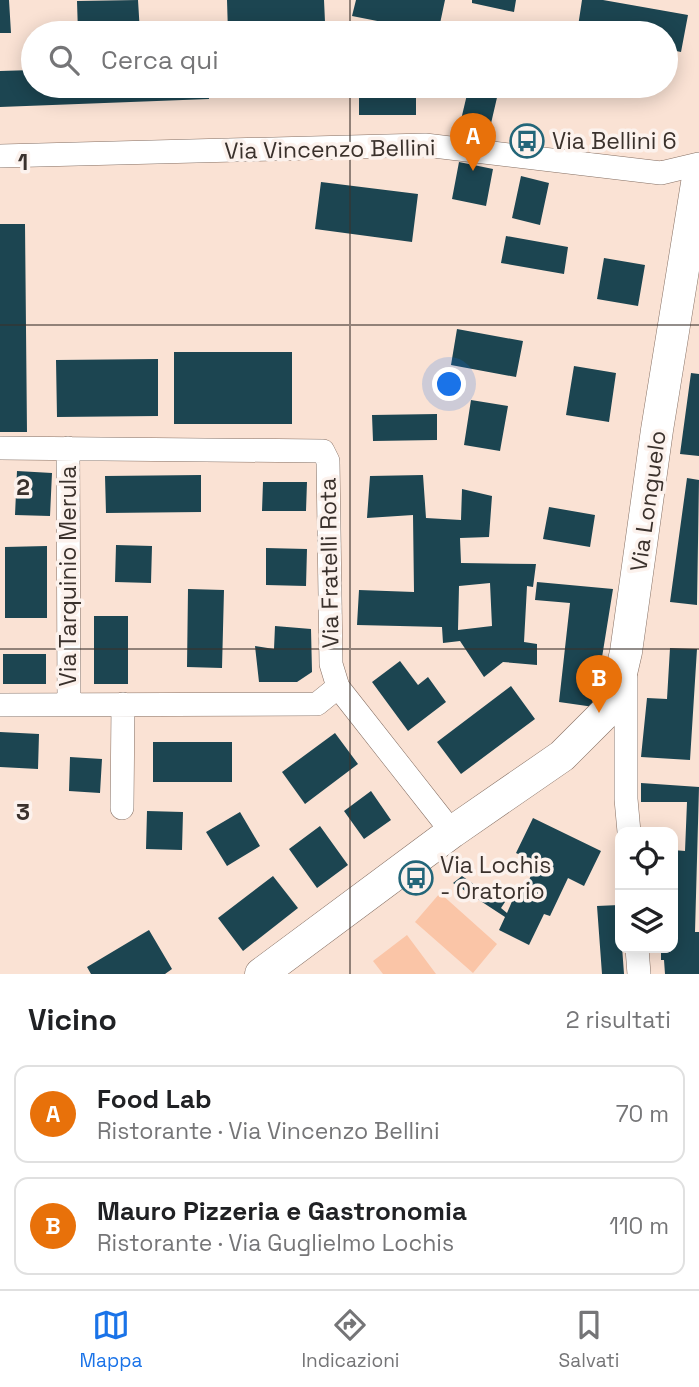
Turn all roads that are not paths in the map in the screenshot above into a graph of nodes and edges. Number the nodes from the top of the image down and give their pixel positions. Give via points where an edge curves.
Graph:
1 (0, 156) edge
2 (699, 164) edge
3 (699, 172) edge
4 (0, 448) edge
5 (68, 448) junction
6 (626, 652) junction
7 (338, 687) junction
8 (69, 704) junction
9 (123, 704) junction
10 (0, 705) edge
11 (562, 756) junction
12 (626, 799) junction
13 (122, 808) dead end
14 (629, 827) edge
15 (452, 832) junction
16 (637, 953) edge
17 (261, 974) edge
18 (639, 974) edge

1 - 2 street, Via Vincenzo Bellini via 425,145 661,173
3 - 6 street, Via Longuelo
4 - 5 street, Via Fratelli Rota
5 - 7 street, Via Fratelli Rota via 323,451 328,461 331,664
5 - 8 street, Via Tarquinio Merula
6 - 11 street via 608,710
6 - 12 street, Via Longuelo
7 - 9 street, Via Tarquinio Merula via 317,704
7 - 15 street, Via Fratelli Rota
8 - 9 street, Via Tarquinio Merula
8 - 10 street, Via Tarquinio Merula
9 - 13 street
11 - 12 street via 595,739 606,741 618,752
11 - 15 street
12 - 14 street, Via Longuelo
15 - 17 street
16 - 18 street

